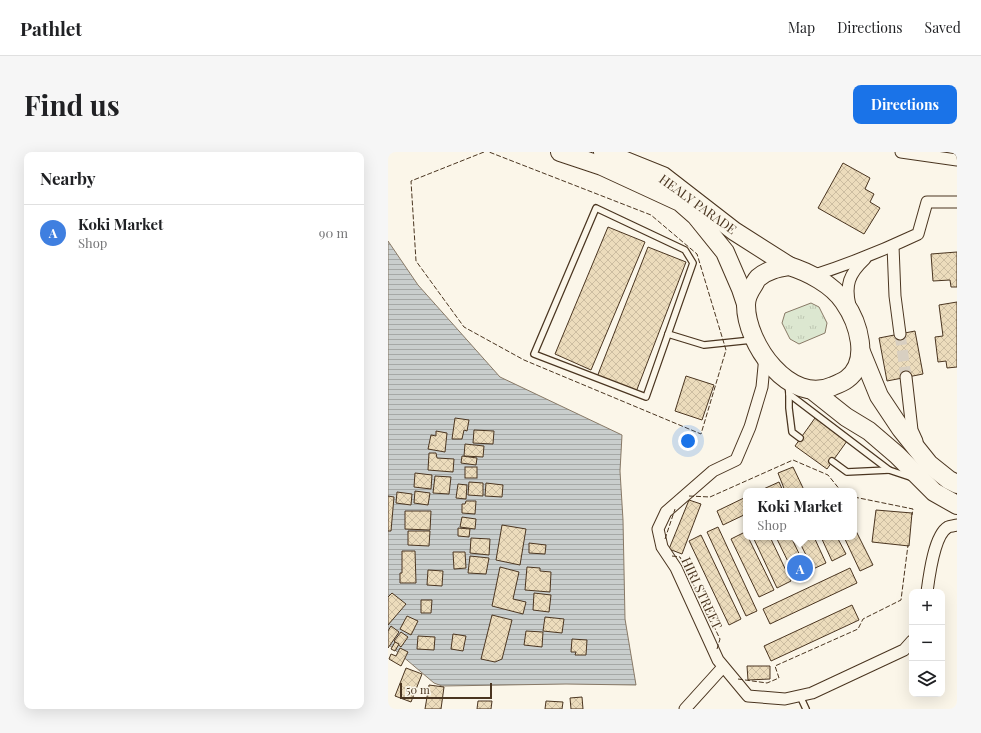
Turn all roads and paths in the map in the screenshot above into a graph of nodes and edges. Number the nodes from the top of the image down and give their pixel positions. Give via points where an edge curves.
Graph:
1 (560, 152) edge
2 (603, 152) edge
3 (901, 152) edge
4 (957, 160) edge
5 (957, 202) edge
6 (893, 246) junction
7 (870, 255) junction
8 (789, 266) junction
9 (812, 276) junction
10 (746, 304) junction
11 (852, 318) junction
12 (668, 334) junction
13 (900, 334) tunnel mouth
14 (754, 340) junction
15 (861, 352) junction
16 (765, 356) junction
17 (906, 378) tunnel mouth
18 (789, 387) junction
19 (812, 390) junction
20 (800, 438) dead end
21 (832, 461) dead end
22 (889, 470) junction
23 (957, 474) edge
24 (922, 481) junction
25 (957, 484) edge
26 (957, 505) edge
27 (952, 526) edge
28 (927, 589) edge
29 (909, 644) edge
30 (723, 667) junction
31 (800, 696) junction
32 (685, 709) edge
33 (806, 709) edge

1 - 10 highway, HEALY PARADE via 602,166 680,202 696,216 725,252
2 - 8 highway, HEALY PARADE via 663,176 734,231
3 - 4 street
5 - 6 street via 927,202 918,234
6 - 7 street
6 - 13 street
7 - 9 street
7 - 11 street via 850,275 847,293
8 - 9 highway
8 - 10 highway via 771,270 758,278 748,294
9 - 11 highway via 844,301
10 - 14 highway
11 - 15 highway via 859,335
12 - 12 lane via 693,263 685,250 596,208 534,354 646,397
12 - 14 lane via 704,345
14 - 16 highway
15 - 19 highway via 857,367 847,379 828,388
15 - 25 highway via 879,396 901,429 929,464
16 - 18 highway
16 - 30 street, HIRI STREET via 762,387 750,427 736,460 713,472 666,512 658,529 662,547 676,568
17 - 23 street via 912,430 918,443
18 - 19 highway via 794,384
18 - 20 lane via 792,432
18 - 22 lane
19 - 24 highway via 898,455
21 - 22 lane via 846,472
22 - 24 lane
24 - 26 highway via 934,492
27 - 28 street via 940,536 929,571
29 - 31 street, HIRI STREET via 904,650 812,693
30 - 31 street, HIRI STREET via 748,696 785,699
30 - 32 street
31 - 33 lane

